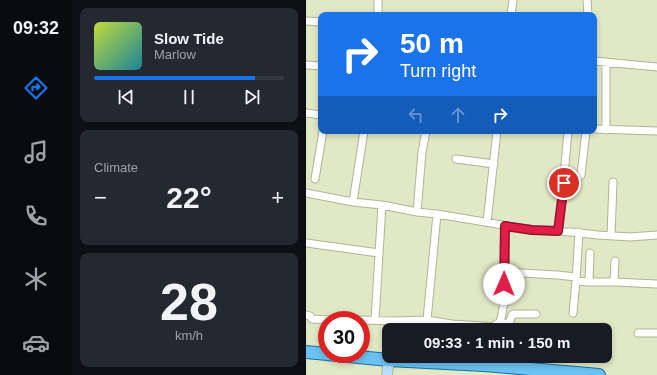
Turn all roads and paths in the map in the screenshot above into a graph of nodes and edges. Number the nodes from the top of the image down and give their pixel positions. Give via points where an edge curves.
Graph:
1 (378, 0) edge
2 (513, 0) edge
3 (587, 0) edge
4 (378, 12) edge
5 (511, 12) edge
6 (588, 12) edge
7 (306, 21) edge
8 (318, 22) edge
9 (597, 61) edge
10 (606, 62) junction
11 (306, 65) edge
12 (318, 66) edge
13 (657, 67) edge
14 (306, 114) edge
15 (318, 115) edge
16 (597, 129) edge
17 (606, 130) junction
18 (657, 130) edge
19 (322, 134) edge
20 (364, 134) edge
21 (425, 134) edge
22 (497, 134) edge
23 (568, 134) edge
24 (586, 134) edge
25 (456, 160) dead end
26 (494, 164) junction
27 (581, 175) dead end
28 (315, 179) dead end
29 (613, 182) dead end
30 (306, 193) edge
31 (353, 202) junction
32 (382, 205) junction
33 (417, 212) junction
34 (436, 214) junction
35 (487, 222) junction
36 (505, 226) junction
37 (558, 231) junction
38 (579, 232) junction
39 (657, 235) edge
40 (611, 236) junction
41 (306, 243) edge
42 (380, 253) junction
43 (590, 253) dead end
44 (615, 261) dead end
45 (505, 272) junction
46 (576, 279) junction
47 (589, 282) junction
48 (614, 282) junction
49 (657, 284) edge
50 (573, 312) dead end
51 (536, 314) dead end
52 (306, 315) edge
53 (318, 319) edge
54 (370, 320) edge
55 (375, 320) junction
56 (429, 321) junction
57 (500, 322) joint
58 (450, 323) edge
59 (638, 333) dead end
60 (657, 333) edge
61 (306, 352) edge
62 (382, 359) edge
63 (389, 363) edge
64 (508, 363) edge
65 (387, 375) edge
66 (599, 375) edge

1 - 4 street
2 - 5 street
3 - 6 street
7 - 8 street
9 - 10 street
10 - 13 street
10 - 17 street
11 - 12 street
14 - 15 street
16 - 17 street
17 - 18 street
19 - 28 street
20 - 31 street
21 - 33 street
22 - 26 street
23 - 37 street
24 - 27 street
25 - 26 street
26 - 35 street
29 - 40 street
30 - 31 street
31 - 32 street
32 - 33 street
32 - 42 street
33 - 34 street
34 - 35 street
34 - 56 street
35 - 36 street
36 - 37 street
36 - 45 street
37 - 38 street
38 - 40 street
38 - 46 street
39 - 40 street
41 - 42 street
42 - 55 street
43 - 47 street
44 - 48 street
45 - 46 street via 557,274
45 - 57 street
46 - 47 street
46 - 50 street
47 - 48 street
48 - 49 street
51 - 57 street via 514,314 508,324
52 - 53 street
54 - 55 street
55 - 56 street
56 - 58 street
59 - 60 street
61 - 62 main road
63 - 65 street
64 - 66 main road

